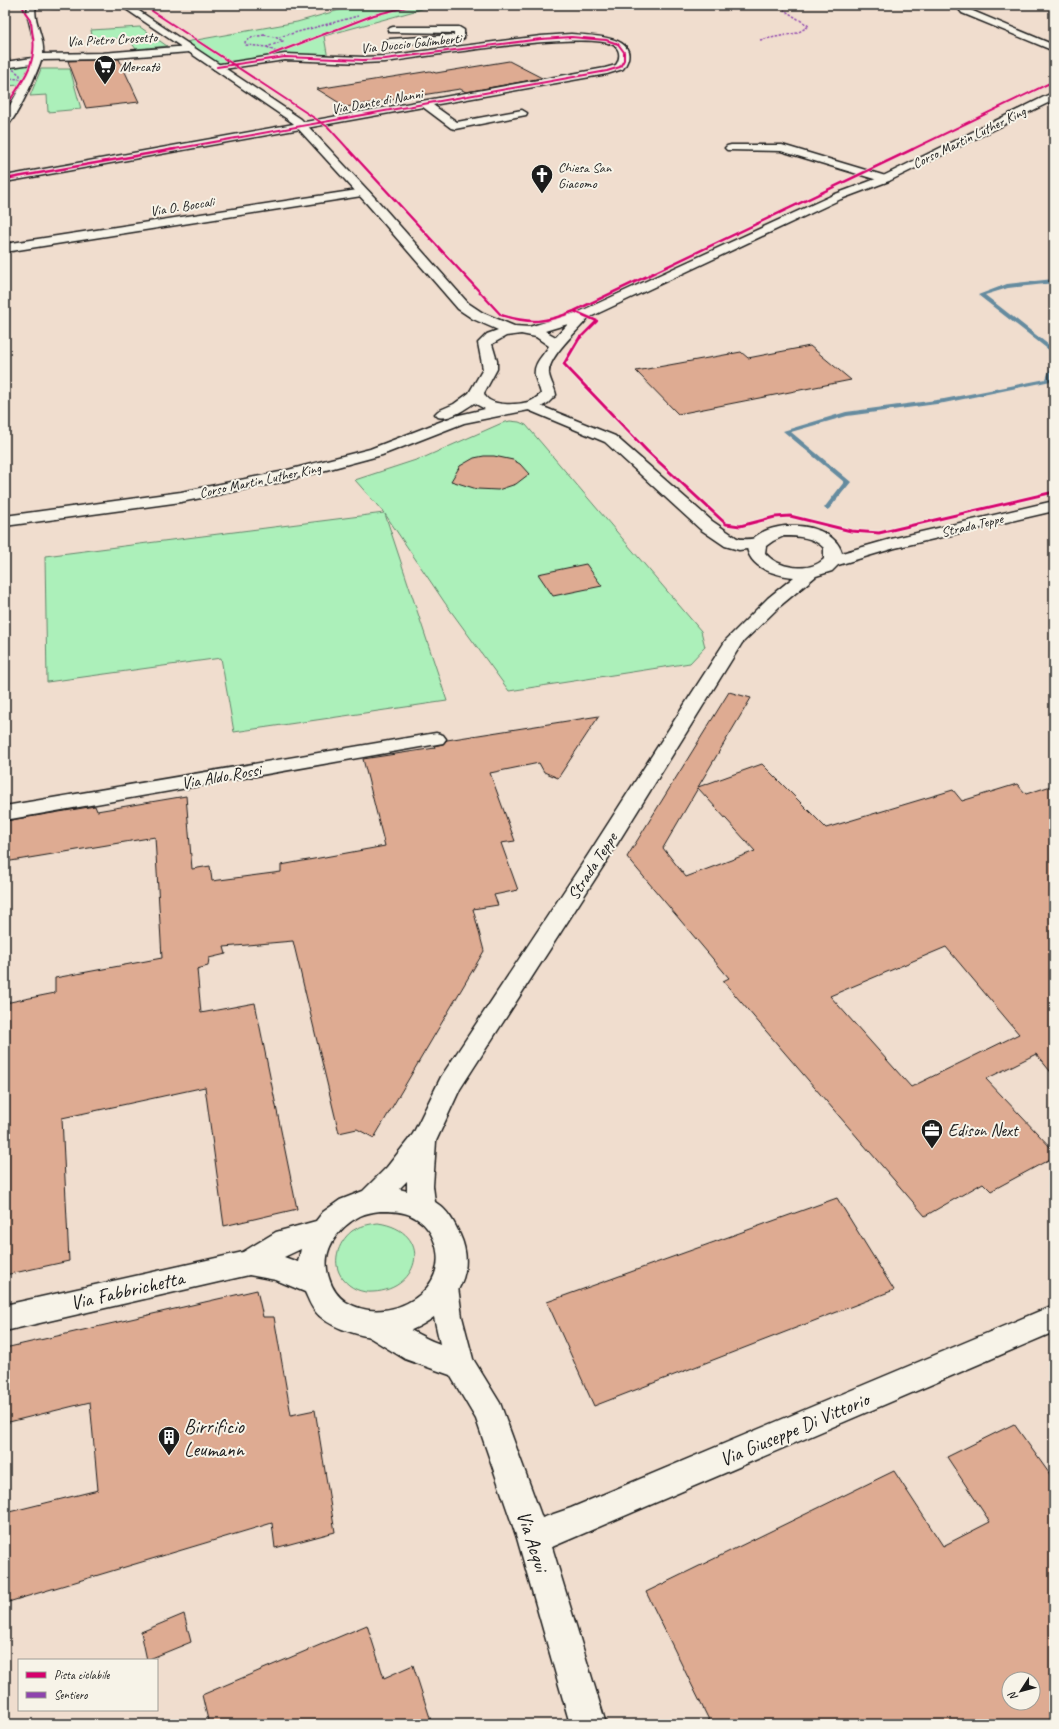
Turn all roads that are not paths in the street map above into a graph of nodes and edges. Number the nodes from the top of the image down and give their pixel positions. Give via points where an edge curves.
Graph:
1 (32, 5) edge
2 (45, 5) edge
3 (74, 5) edge
4 (124, 5) edge
5 (973, 5) edge
6 (410, 12) dead end
7 (392, 30) junction
8 (606, 40) joint
9 (390, 42) junction
10 (1054, 48) edge
11 (189, 49) junction
12 (37, 59) junction
13 (385, 60) junction
14 (5, 65) edge
15 (217, 67) junction
16 (1054, 96) edge
17 (425, 104) junction
18 (522, 113) dead end
19 (5, 124) edge
20 (301, 126) junction
21 (731, 148) dead end
22 (5, 179) edge
23 (885, 179) junction
24 (364, 193) junction
25 (5, 248) edge
26 (463, 306) junction
27 (584, 315) junction
28 (513, 331) junction
29 (529, 332) junction
30 (485, 343) junction
31 (556, 345) junction
32 (476, 395) junction
33 (531, 406) junction
34 (507, 409) junction
35 (1054, 506) edge
36 (5, 508) edge
37 (5, 521) edge
38 (819, 537) junction
39 (757, 543) junction
40 (890, 544) junction
41 (832, 561) junction
42 (767, 564) junction
43 (812, 572) junction
44 (774, 602) junction
45 (436, 739) dead end
46 (5, 814) edge
47 (423, 1141) junction
48 (370, 1202) junction
49 (422, 1208) junction
50 (324, 1230) junction
51 (249, 1263) junction
52 (315, 1283) junction
53 (444, 1287) junction
54 (5, 1318) edge
55 (1054, 1318) edge
56 (374, 1324) junction
57 (460, 1365) junction
58 (533, 1538) junction
59 (588, 1724) edge

1 - 12 street via 31,12 39,38
2 - 3 street
4 - 11 street
5 - 10 street via 962,8
6 - 7 street, Via Duccio Galimberti via 406,24
7 - 9 street, Via Duccio Galimberti
7 - 9 street, Via Duccio Galimberti via 459,30 459,38
8 - 13 street, Via Duccio Galimberti via 571,36
8 - 17 street, Via Dante di Nanni via 618,44 624,52 624,60 620,67
9 - 13 street, Via Duccio Galimberti
11 - 12 street, Via Pietro Crosetto
11 - 15 street
12 - 14 street, Via Pietro Crosetto
12 - 19 street
13 - 15 street, Via Duccio Galimberti via 285,57
15 - 20 street
16 - 23 street, Corso Martin Luther King
17 - 18 street via 455,126
17 - 20 street, Via Dante di Nanni
20 - 22 street, Via Dante di Nanni
20 - 24 street
21 - 23 street via 790,146
23 - 27 street, Corso Martin Luther King via 837,197
24 - 25 street, Via O. Boccali
24 - 26 street
26 - 28 street via 478,316
26 - 30 street via 467,318
27 - 29 street, Corso Martin Luther King
27 - 31 street, Corso Martin Luther King
28 - 29 street
28 - 30 street via 498,334
29 - 31 street via 545,335
30 - 32 street via 491,363 490,372
31 - 33 street, Corso Martin Luther King via 543,366 542,373 549,395
32 - 34 street via 487,405
32 - 36 street, Corso Martin Luther King via 459,407 401,431 308,459 167,488
33 - 34 street
33 - 39 street via 610,439 706,525 739,545
34 - 37 street, Corso Martin Luther King via 460,419 376,452 281,477 181,497
35 - 40 street, Strada Teppe
38 - 39 street, Strada Teppe via 808,533 783,531 772,533
38 - 40 street, Strada Teppe
38 - 41 street via 832,548
39 - 42 street via 756,550
40 - 41 street, Strada Teppe
41 - 43 street, Strada Teppe
42 - 43 street via 788,572
42 - 44 street
43 - 44 street, Strada Teppe
44 - 47 street, Strada Teppe via 735,640 718,665 596,860 450,1084
45 - 46 street, Via Aldo Rossi
47 - 48 street, Strada Teppe
47 - 49 street, Strada Teppe via 420,1186
48 - 49 street, Via Acqui via 401,1201
48 - 50 street, Via Acqui via 340,1215
49 - 53 street, Via Acqui via 438,1220 448,1237 453,1256 450,1277
50 - 51 street, Via Fabbrichetta via 286,1241
50 - 52 street, Via Acqui via 315,1248 312,1269
51 - 52 street, Via Fabbrichetta via 270,1264
51 - 54 street, Via Fabbrichetta
52 - 56 street, Via Acqui via 330,1308 350,1320
53 - 56 street, Via Acqui via 439,1296 422,1311 400,1322
53 - 57 street, Via Acqui via 448,1317
55 - 58 street, Via Giuseppe Di Vittorio via 573,1524
56 - 57 street, Via Acqui via 415,1349
57 - 58 street, Via Acqui via 489,1413
58 - 59 street, Via Acqui

